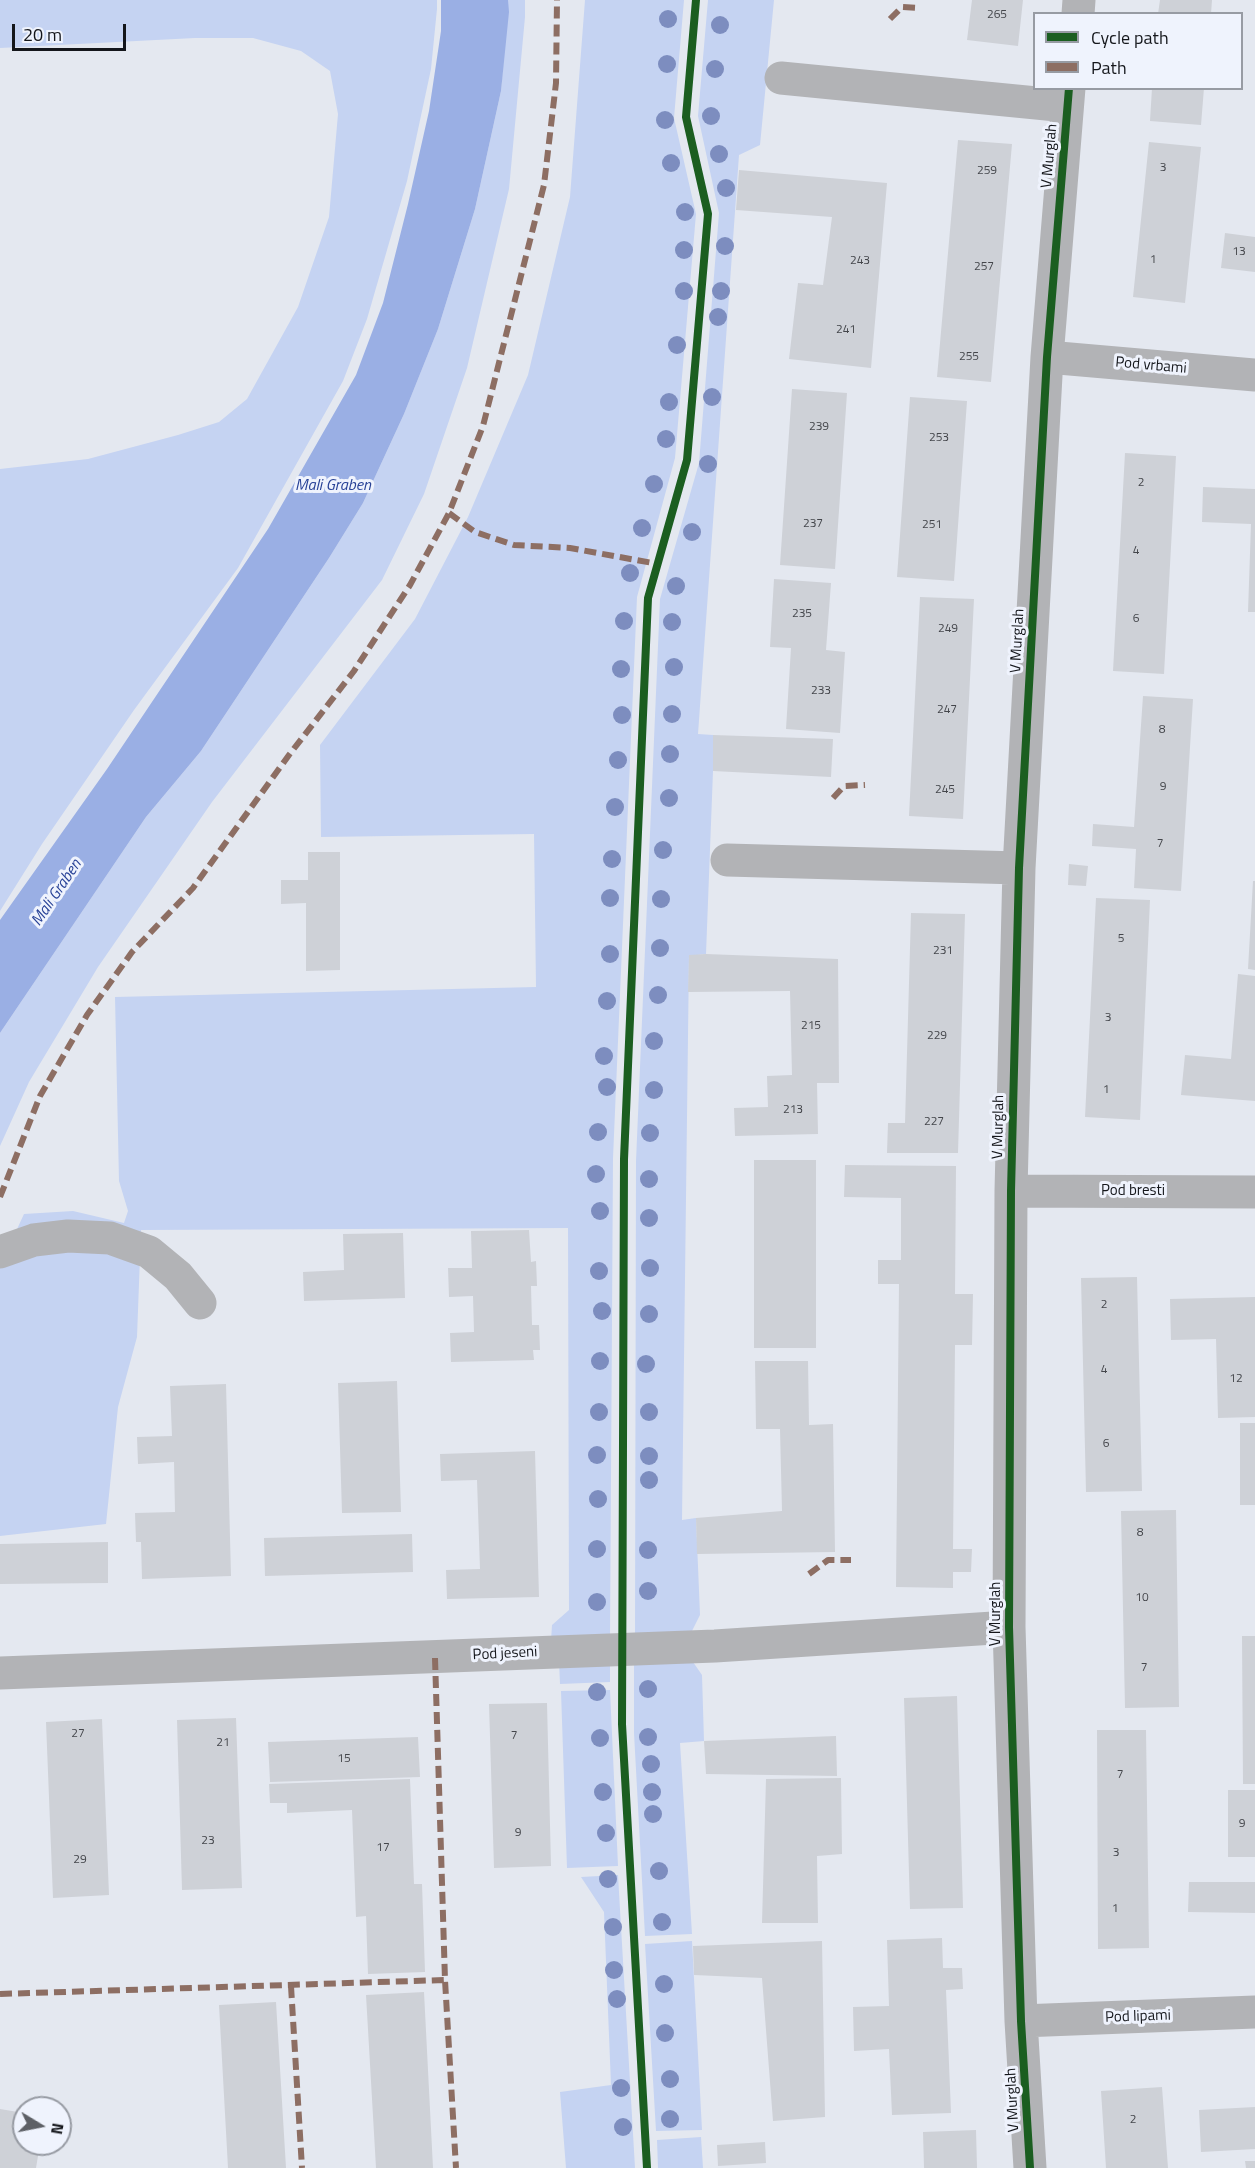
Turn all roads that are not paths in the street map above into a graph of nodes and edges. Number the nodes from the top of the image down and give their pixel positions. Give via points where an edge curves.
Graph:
1 (781, 78) dead end
2 (1068, 97) edge
3 (1047, 357) junction
4 (1255, 375) edge
5 (727, 860) dead end
6 (1019, 868) junction
7 (1011, 1191) junction
8 (1255, 1192) edge
9 (0, 1252) edge
10 (200, 1303) dead end
11 (1009, 1627) junction
12 (0, 1673) edge
13 (1255, 2012) edge
14 (1021, 2021) junction
15 (1030, 2168) edge

1 - 2 street
2 - 3 street, V Murglah
3 - 4 street, Pod vrbami
3 - 6 street, V Murglah
5 - 6 street
6 - 7 street, V Murglah
7 - 8 street, Pod bresti
7 - 11 street, V Murglah
9 - 10 street via 34,1240 68,1236 110,1238 149,1251 178,1276
11 - 12 street, Pod jeseni via 715,1646
11 - 14 street, V Murglah
13 - 14 street, Pod lipami
14 - 15 street, V Murglah

